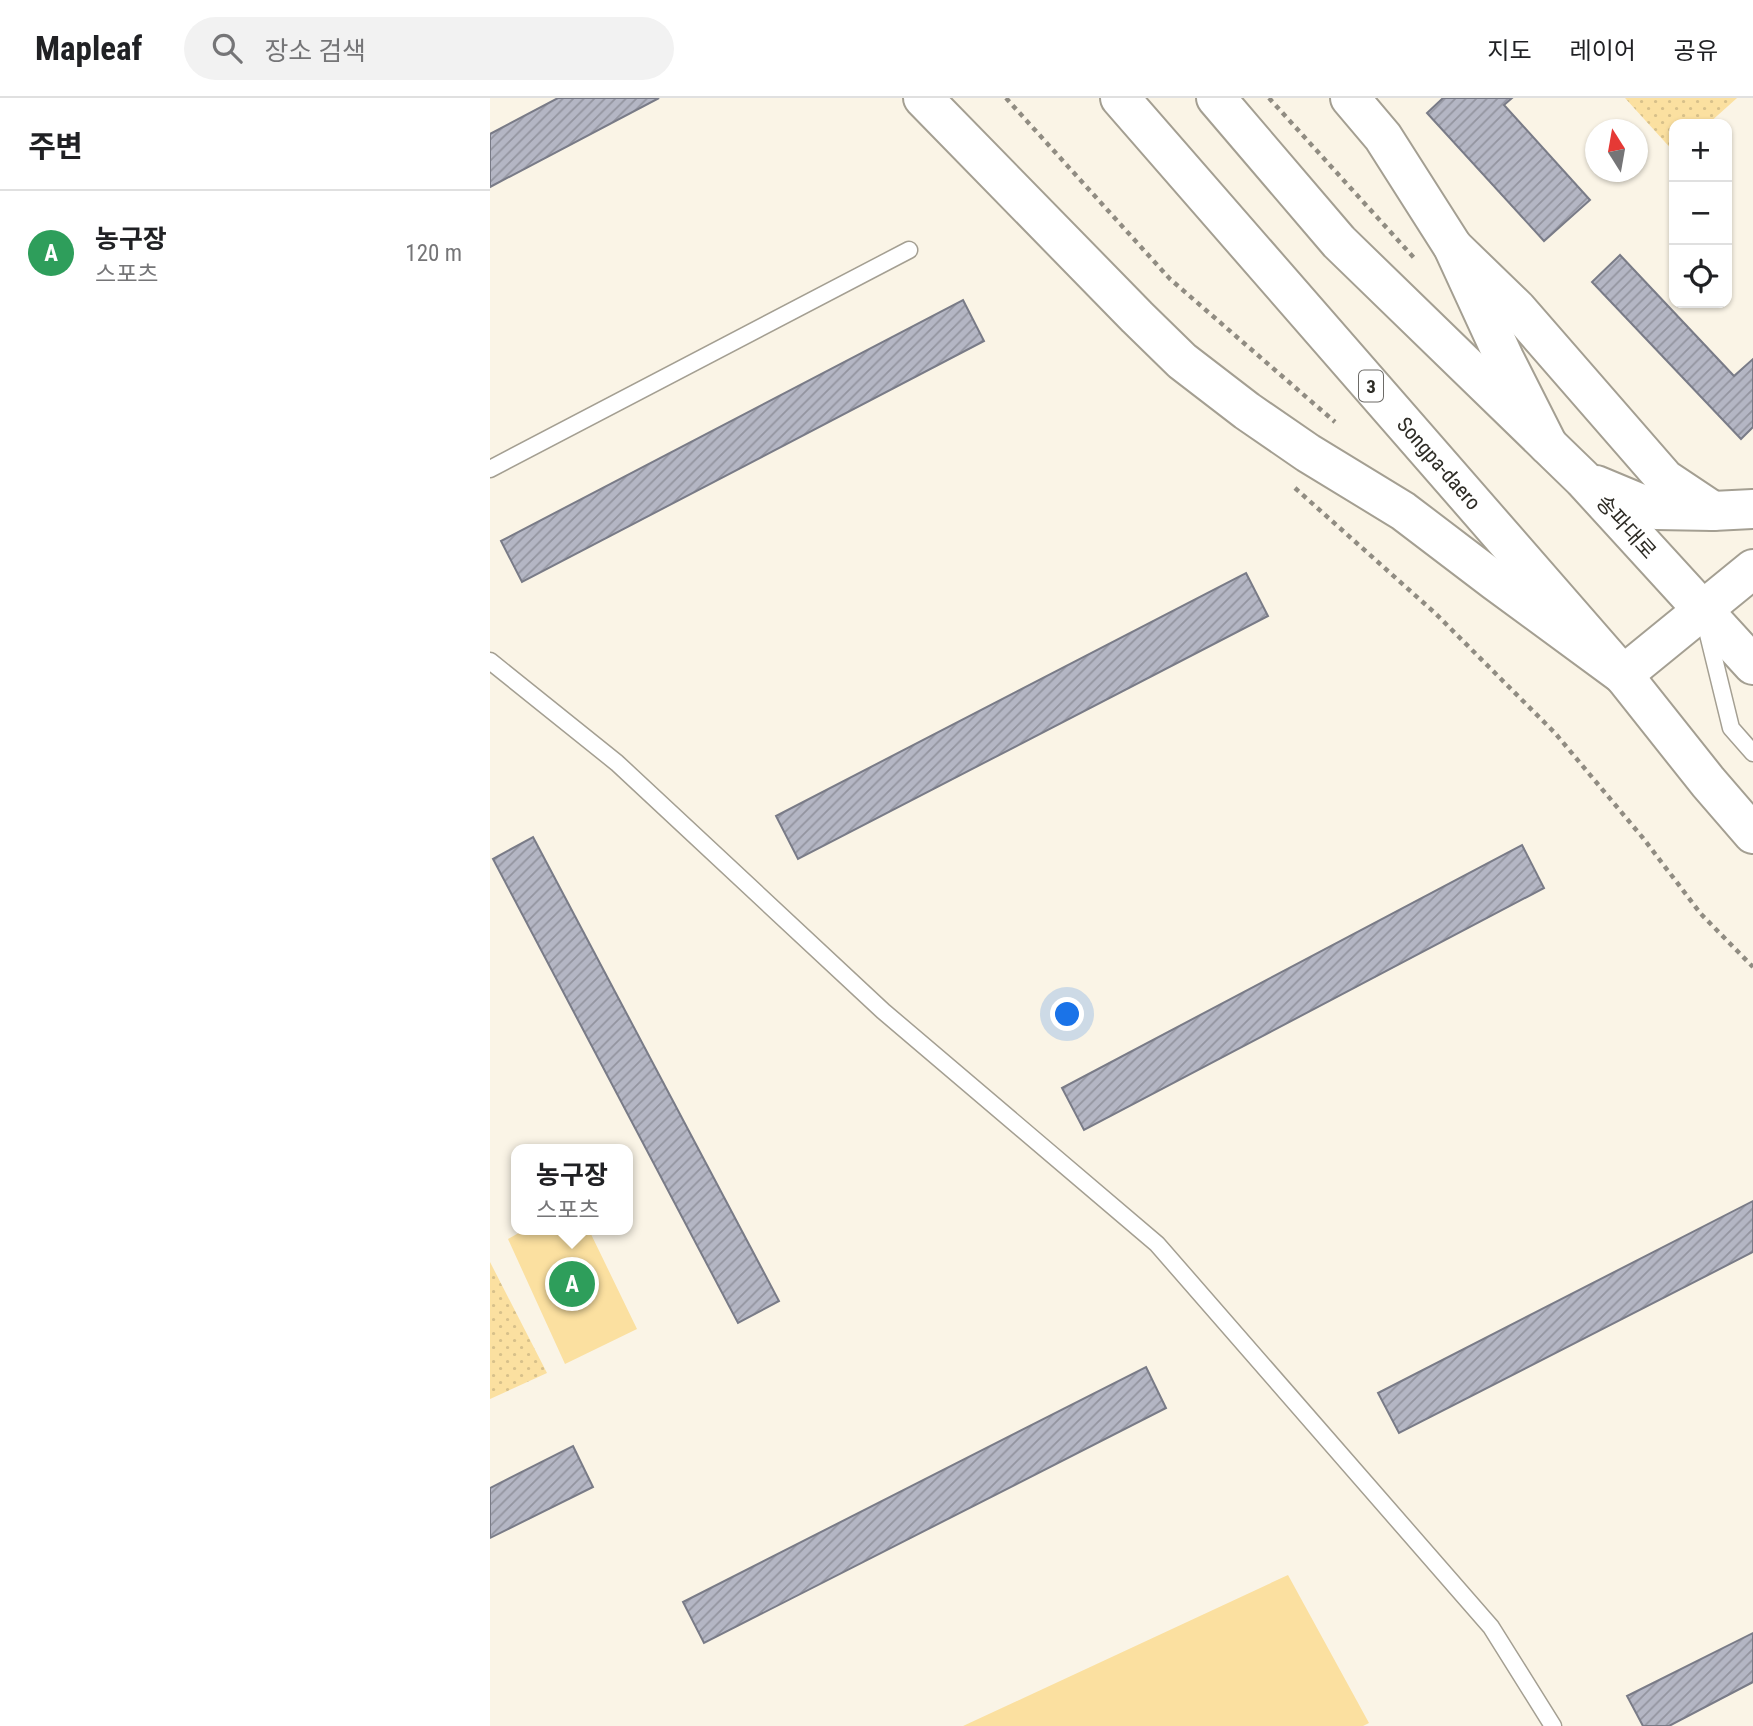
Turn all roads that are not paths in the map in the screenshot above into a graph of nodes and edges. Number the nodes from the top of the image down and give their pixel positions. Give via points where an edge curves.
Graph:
1 (923, 98) edge
2 (1120, 98) edge
3 (1216, 98) edge
4 (1350, 98) edge
5 (1453, 247) junction
6 (909, 250) dead end
7 (1548, 445) junction
8 (490, 469) edge
9 (1583, 479) junction
10 (1753, 509) edge
11 (1713, 511) junction
12 (1753, 569) edge
13 (1702, 610) junction
14 (490, 661) edge
15 (1753, 665) edge
16 (1623, 675) junction
17 (1753, 753) edge
18 (1753, 834) edge
19 (1553, 1726) edge

1 - 16 main road via 1182,361 1308,453 1403,511
2 - 16 main road, Songpa-daero / 3
3 - 7 main road via 1339,242
4 - 5 main road via 1383,137
5 - 7 main road
5 - 11 main road via 1517,309 1665,479
6 - 8 lane
7 - 9 main road, 송파대로
9 - 11 main road via 1656,510
9 - 13 main road, 송파대로
10 - 11 main road
12 - 13 main road
13 - 15 main road
13 - 16 main road
13 - 17 lane via 1731,728
14 - 19 lane via 617,763 883,1010 1157,1244 1491,1627
16 - 18 main road, Songpa-daero / 3

